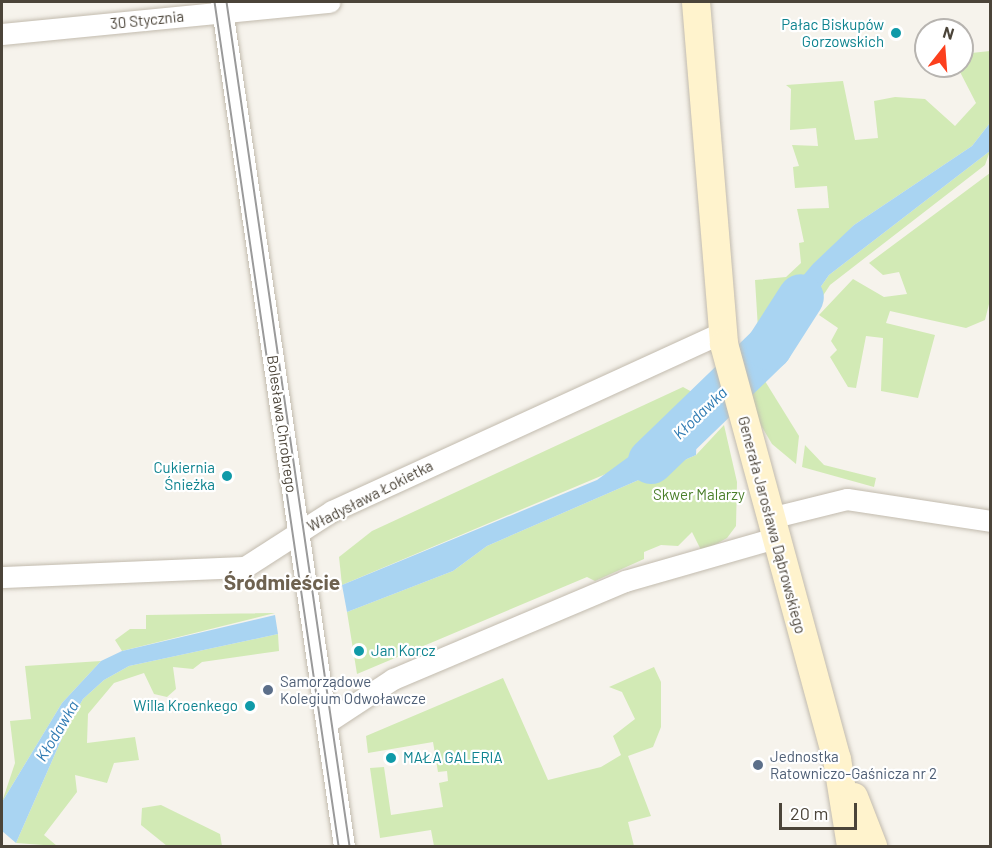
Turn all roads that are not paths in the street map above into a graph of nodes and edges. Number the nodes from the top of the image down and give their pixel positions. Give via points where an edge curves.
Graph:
1 (329, 2) edge
2 (696, 2) edge
3 (222, 7) edge
4 (2, 34) edge
5 (723, 338) junction
6 (990, 521) edge
7 (772, 528) junction
8 (297, 533) junction
9 (2, 577) edge
10 (326, 723) junction
11 (837, 759) junction
12 (344, 846) edge
13 (850, 846) edge
14 (873, 846) edge

1 - 3 street, 30 Stycznia
2 - 5 main road, Generała Jarosława Dąbrowskiego
3 - 4 street, 30 Stycznia
3 - 8 street, Bolesława Chrobrego
5 - 7 main road, Generała Jarosława Dąbrowskiego
5 - 8 street, Władysława Łokietka via 333,511
6 - 7 street via 847,499
7 - 10 street via 625,581 393,679
7 - 11 main road, Generała Jarosława Dąbrowskiego
8 - 9 street, Władysława Łokietka via 236,570
8 - 10 street, Bolesława Chrobrego
10 - 12 street, Bolesława Chrobrego
11 - 13 main road, Generała Jarosława Dąbrowskiego
11 - 14 main road, Generała Jarosława Dąbrowskiego

